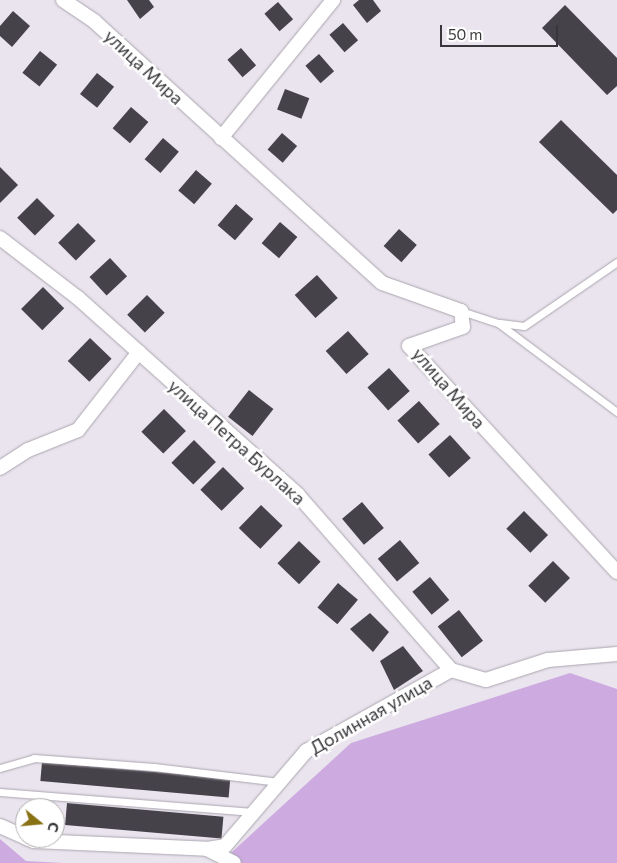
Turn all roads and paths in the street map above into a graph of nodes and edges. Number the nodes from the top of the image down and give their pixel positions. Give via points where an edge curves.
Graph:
1 (63, 0) edge
2 (333, 0) edge
3 (220, 138) junction
4 (0, 238) edge
5 (617, 262) edge
6 (462, 310) junction
7 (498, 323) junction
8 (139, 352) junction
9 (617, 412) edge
10 (0, 468) edge
11 (617, 572) edge
12 (617, 653) edge
13 (450, 670) junction
14 (0, 768) edge
15 (279, 782) junction
16 (0, 792) edge
17 (254, 812) junction
18 (0, 826) edge
19 (15, 833) edge
20 (65, 842) edge
21 (207, 849) junction
22 (234, 863) edge

1 - 3 street, улица Мира via 94,21
2 - 3 street
3 - 6 street, улица Мира via 382,283
4 - 8 street, улица Петра Бурлака via 78,298
5 - 7 lane via 524,326
6 - 7 lane
6 - 11 street, улица Мира via 463,327 409,346
7 - 9 lane
8 - 10 street via 78,430 28,450
8 - 13 street, улица Петра Бурлака via 298,495
12 - 13 street, Долинная улица via 548,660 486,680
13 - 15 street, Долинная улица via 306,751
14 - 15 lane via 34,758 154,767
15 - 17 street, Долинная улица
16 - 17 lane
17 - 21 street, Долинная улица via 225,846
18 - 19 street, Долинная улица
20 - 21 street, Долинная улица
21 - 22 street

